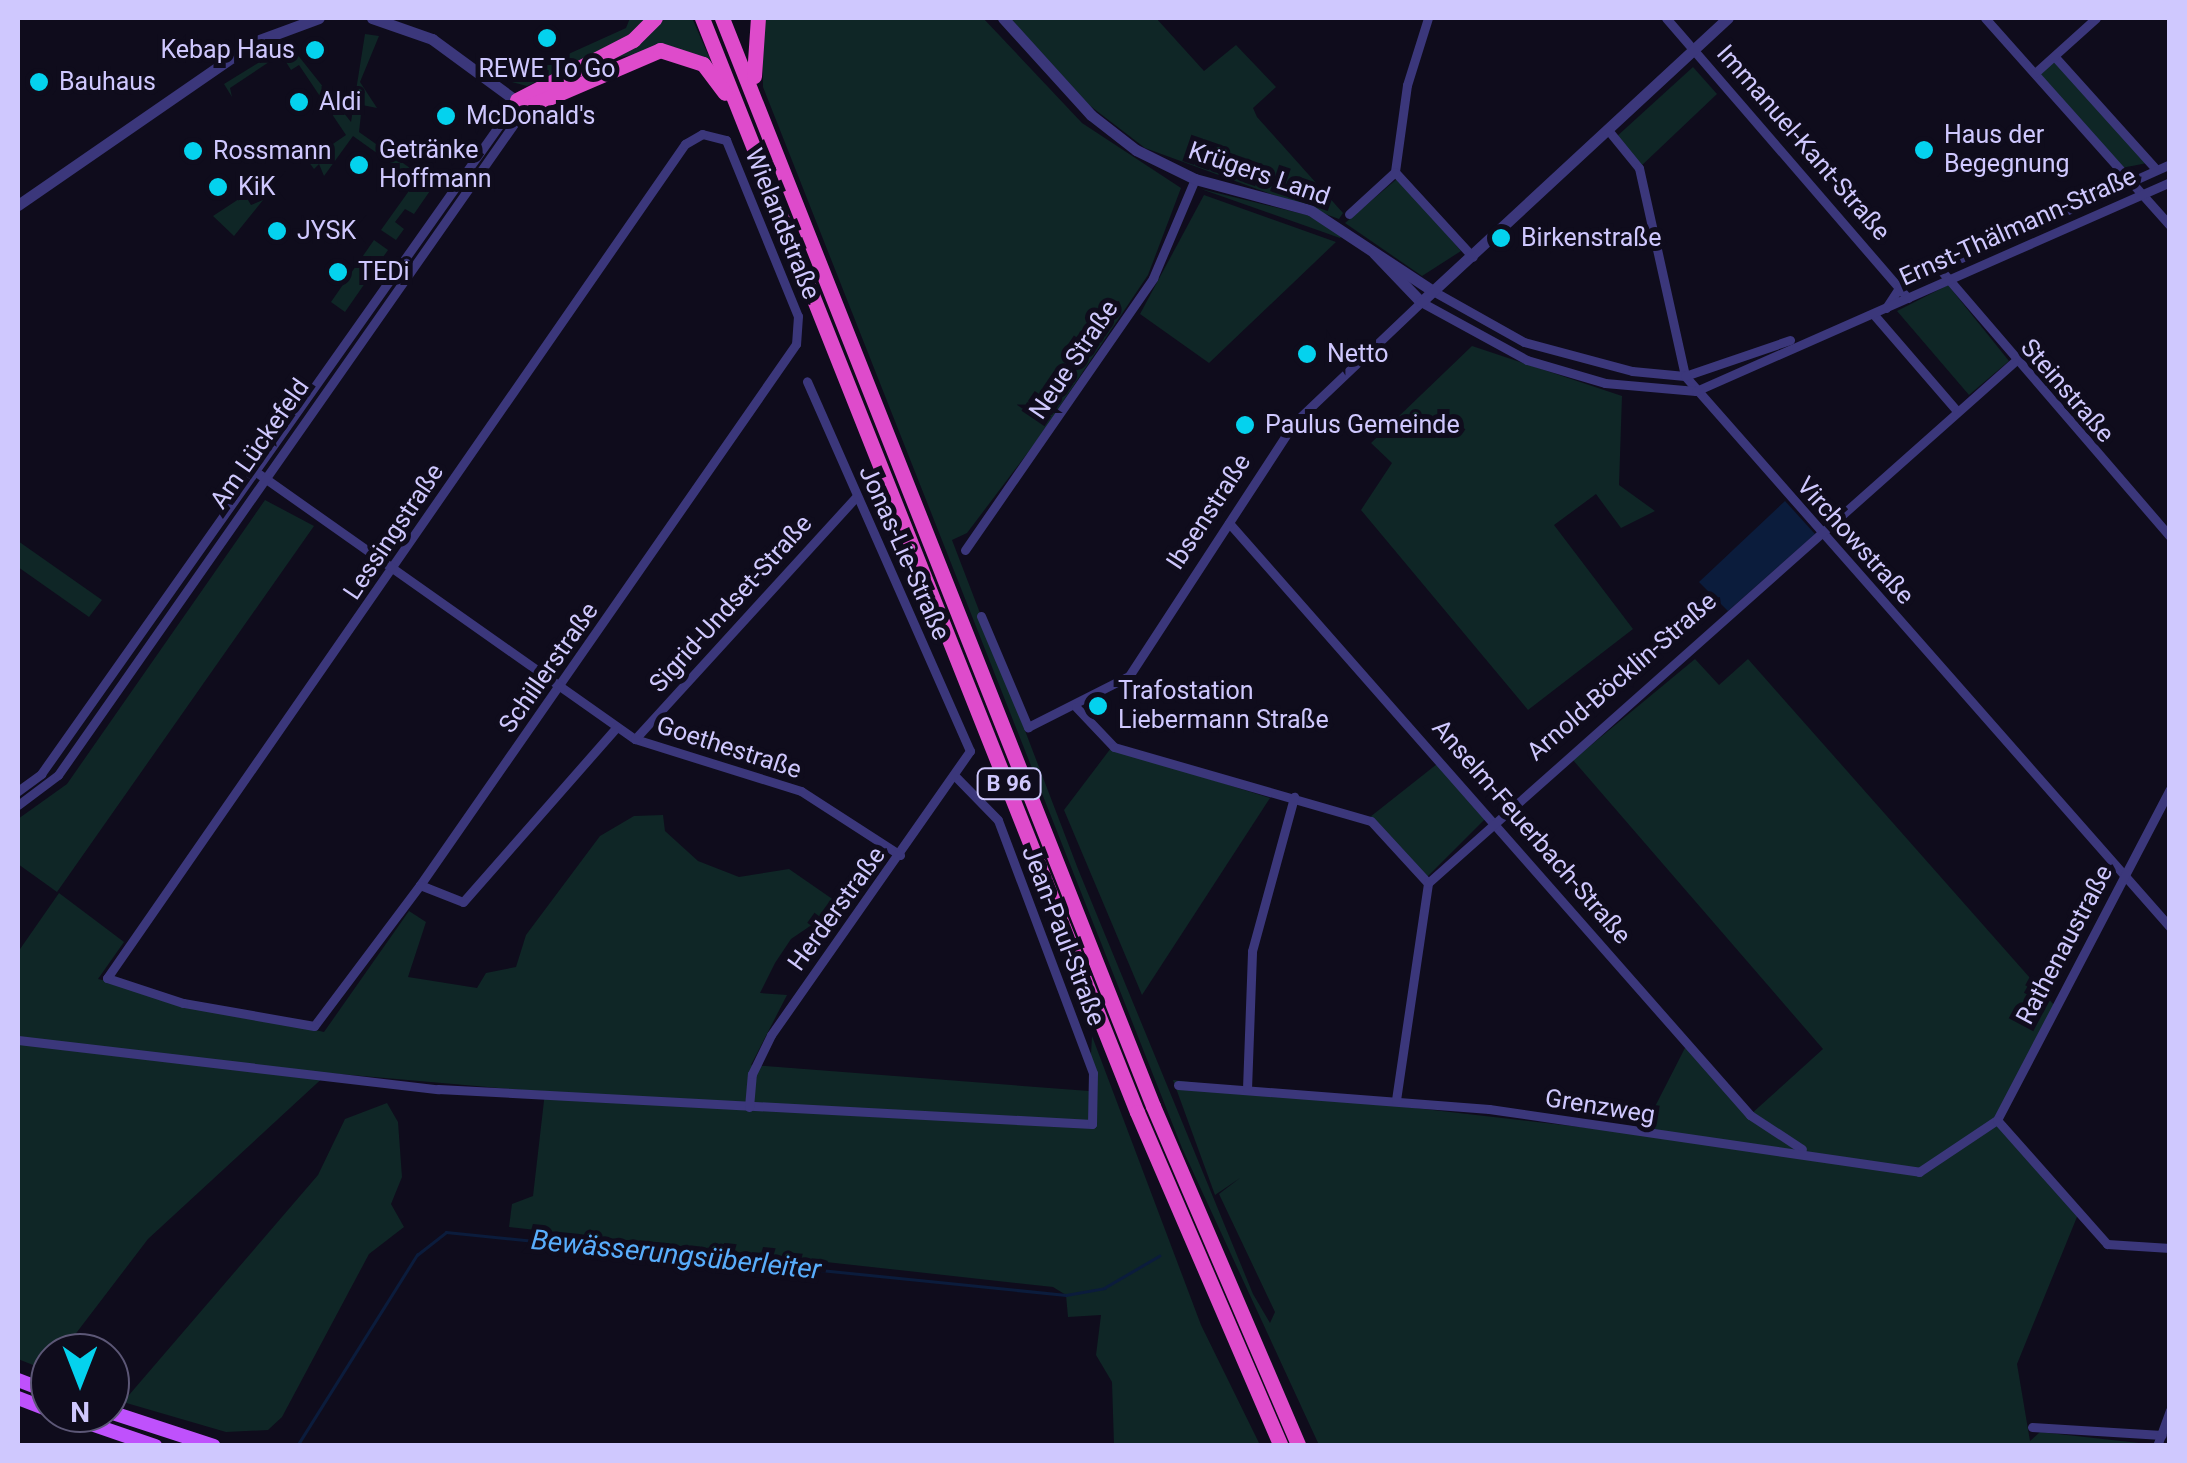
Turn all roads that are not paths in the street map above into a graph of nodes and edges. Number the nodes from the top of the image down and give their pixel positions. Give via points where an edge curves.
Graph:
1 (319, 18) edge
2 (372, 18) edge
3 (655, 18) edge
4 (702, 18) edge
5 (722, 18) edge
6 (758, 18) edge
7 (1003, 18) edge
8 (1428, 18) edge
9 (1666, 18) edge
10 (1728, 18) edge
11 (1985, 18) edge
12 (2096, 18) edge
13 (1694, 49) junction
14 (2054, 56) junction
15 (2036, 74) junction
16 (521, 104) junction
17 (760, 104) junction
18 (1608, 130) junction
19 (726, 140) joint
20 (762, 164) junction
21 (2170, 164) edge
22 (2155, 168) junction
23 (1395, 172) junction
24 (1195, 179) junction
25 (2128, 179) junction
26 (2170, 182) edge
27 (2140, 191) junction
28 (18, 205) edge
29 (1348, 214) dead end
30 (2170, 226) edge
31 (1372, 250) junction
32 (1473, 256) junction
33 (1940, 268) junction
34 (1948, 279) junction
35 (1901, 285) junction
36 (1433, 291) junction
37 (1908, 298) junction
38 (1421, 302) junction
39 (1880, 314) junction
40 (799, 324) joint
41 (1790, 340) dead end
42 (2014, 362) junction
43 (1685, 376) junction
44 (808, 382) dead end
45 (1696, 391) junction
46 (1957, 411) junction
47 (253, 470) junction
48 (263, 477) junction
49 (856, 496) junction
50 (1229, 522) junction
51 (1820, 530) junction
52 (2170, 538) edge
53 (964, 550) dead end
54 (393, 567) junction
55 (981, 616) dead end
56 (561, 686) junction
57 (1076, 707) junction
58 (617, 727) junction
59 (635, 739) junction
60 (966, 740) joint
61 (956, 777) junction
62 (2170, 790) edge
63 (18, 791) edge
64 (1294, 798) junction
65 (18, 806) edge
66 (1491, 818) junction
67 (900, 855) junction
68 (2124, 876) junction
69 (1428, 883) junction
70 (420, 885) junction
71 (2170, 928) edge
72 (314, 1026) joint
73 (18, 1040) edge
74 (1178, 1085) dead end
75 (1247, 1089) junction
76 (1396, 1100) junction
77 (749, 1107) junction
78 (1998, 1120) junction
79 (1812, 1154) junction
80 (2170, 1248) edge
81 (2170, 1410) edge
82 (130, 1419) edge
83 (2032, 1427) dead end
84 (118, 1433) edge
85 (2162, 1434) junction
86 (156, 1446) edge
87 (214, 1446) edge
88 (1281, 1446) edge
89 (1300, 1446) edge
90 (2157, 1446) edge

1 - 28 street via 254,42
2 - 16 street via 432,40
3 - 16 highway via 633,40
4 - 20 highway, B 96
5 - 17 highway, B 96
6 - 17 highway via 751,50
7 - 24 street, Krügers Land via 1104,126
8 - 23 street via 1406,85
9 - 13 street, Immanuel-Kant-Straße
10 - 13 street, Ibsenstraße
11 - 15 street
12 - 14 street
13 - 18 street, Ibsenstraße
13 - 35 street, Immanuel-Kant-Straße
14 - 15 street
14 - 22 street
15 - 25 street
16 - 20 highway via 631,55 681,53 720,84
16 - 47 street, Am Lückefeld
16 - 48 street, Am Lückefeld
17 - 89 highway, B 96 via 1154,1106
18 - 32 street, Ibsenstraße
18 - 43 street, Virchowstraße via 1639,168
19 - 40 street, Wielandstraße
19 - 54 street, Lessingstraße via 702,134 685,144
20 - 88 highway, B 96 via 1137,1112
21 - 22 street, Ernst-Thälmann-Straße
22 - 25 street, Ernst-Thälmann-Straße
23 - 29 street
23 - 32 street
24 - 31 street, Krügers Land via 1310,210
24 - 53 street, Neue Straße via 1153,278
25 - 27 street
25 - 33 street, Ernst-Thälmann-Straße
26 - 27 street, Ernst-Thälmann-Straße
27 - 30 street
27 - 34 street, Ernst-Thälmann-Straße
31 - 36 street, Krügers Land
31 - 38 street, Krügers Land
32 - 36 street, Ibsenstraße
33 - 34 street, Steinstraße
33 - 35 street, Ernst-Thälmann-Straße
34 - 37 street, Ernst-Thälmann-Straße
34 - 42 street, Steinstraße
35 - 37 street, Immanuel-Kant-Straße
35 - 39 street, Ernst-Thälmann-Straße
36 - 38 street, Ibsenstraße
36 - 43 street via 1563,356
37 - 39 street, Ernst-Thälmann-Straße
38 - 45 street, Ernst-Thälmann-Straße via 1527,360 1605,383
38 - 50 street, Ibsenstraße via 1300,416
39 - 45 street, Ernst-Thälmann-Straße
39 - 46 street
40 - 56 street, Schillerstraße via 786,366
41 - 43 street
42 - 46 street, Arnold-Böcklin-Straße
42 - 52 street, Steinstraße
43 - 45 street, Virchowstraße
44 - 49 street, Jonas-Lie-Straße
45 - 51 street, Virchowstraße
46 - 51 street, Arnold-Böcklin-Straße
47 - 48 street, Goethestraße
47 - 63 street, Am Lückefeld via 42,774
48 - 54 street, Goethestraße
48 - 65 street, Am Lückefeld via 58,774
49 - 59 street, Sigrid-Undset-Straße
49 - 60 street, Jonas-Lie-Straße
50 - 57 street, Ibsenstraße via 1128,676
50 - 66 street, Anselm-Feuerbach-Straße
51 - 66 street, Arnold-Böcklin-Straße
51 - 68 street, Virchowstraße
54 - 56 street, Goethestraße
54 - 72 street, Lessingstraße via 107,978 183,1003
55 - 57 street, Ibsenstraße via 1028,728
56 - 58 street, Goethestraße
56 - 70 street, Schillerstraße
57 - 64 street via 1114,747
58 - 59 street, Goethestraße
58 - 70 street via 463,902
59 - 67 street, Goethestraße via 786,784
60 - 61 street, Herderstraße via 968,762
61 - 67 street, Herderstraße
61 - 77 street, Jean-Paul-Straße via 998,820 1093,1072 1092,1124
62 - 68 street, Rathenaustraße
64 - 69 street via 1371,821
64 - 75 street via 1252,951
66 - 69 street, Arnold-Böcklin-Straße
66 - 79 street, Anselm-Feuerbach-Straße via 1750,1115
67 - 77 street, Herderstraße via 770,1036 752,1074
68 - 71 street, Virchowstraße
68 - 78 street, Rathenaustraße
69 - 76 street
70 - 72 street, Schillerstraße
73 - 77 street via 438,1090
74 - 75 street, Grenzweg
75 - 76 street, Grenzweg
76 - 79 street, Grenzweg
78 - 79 street, Grenzweg via 1919,1172
78 - 80 street via 2107,1244
81 - 85 street
82 - 87 main road
83 - 85 street
84 - 86 main road
85 - 90 street

